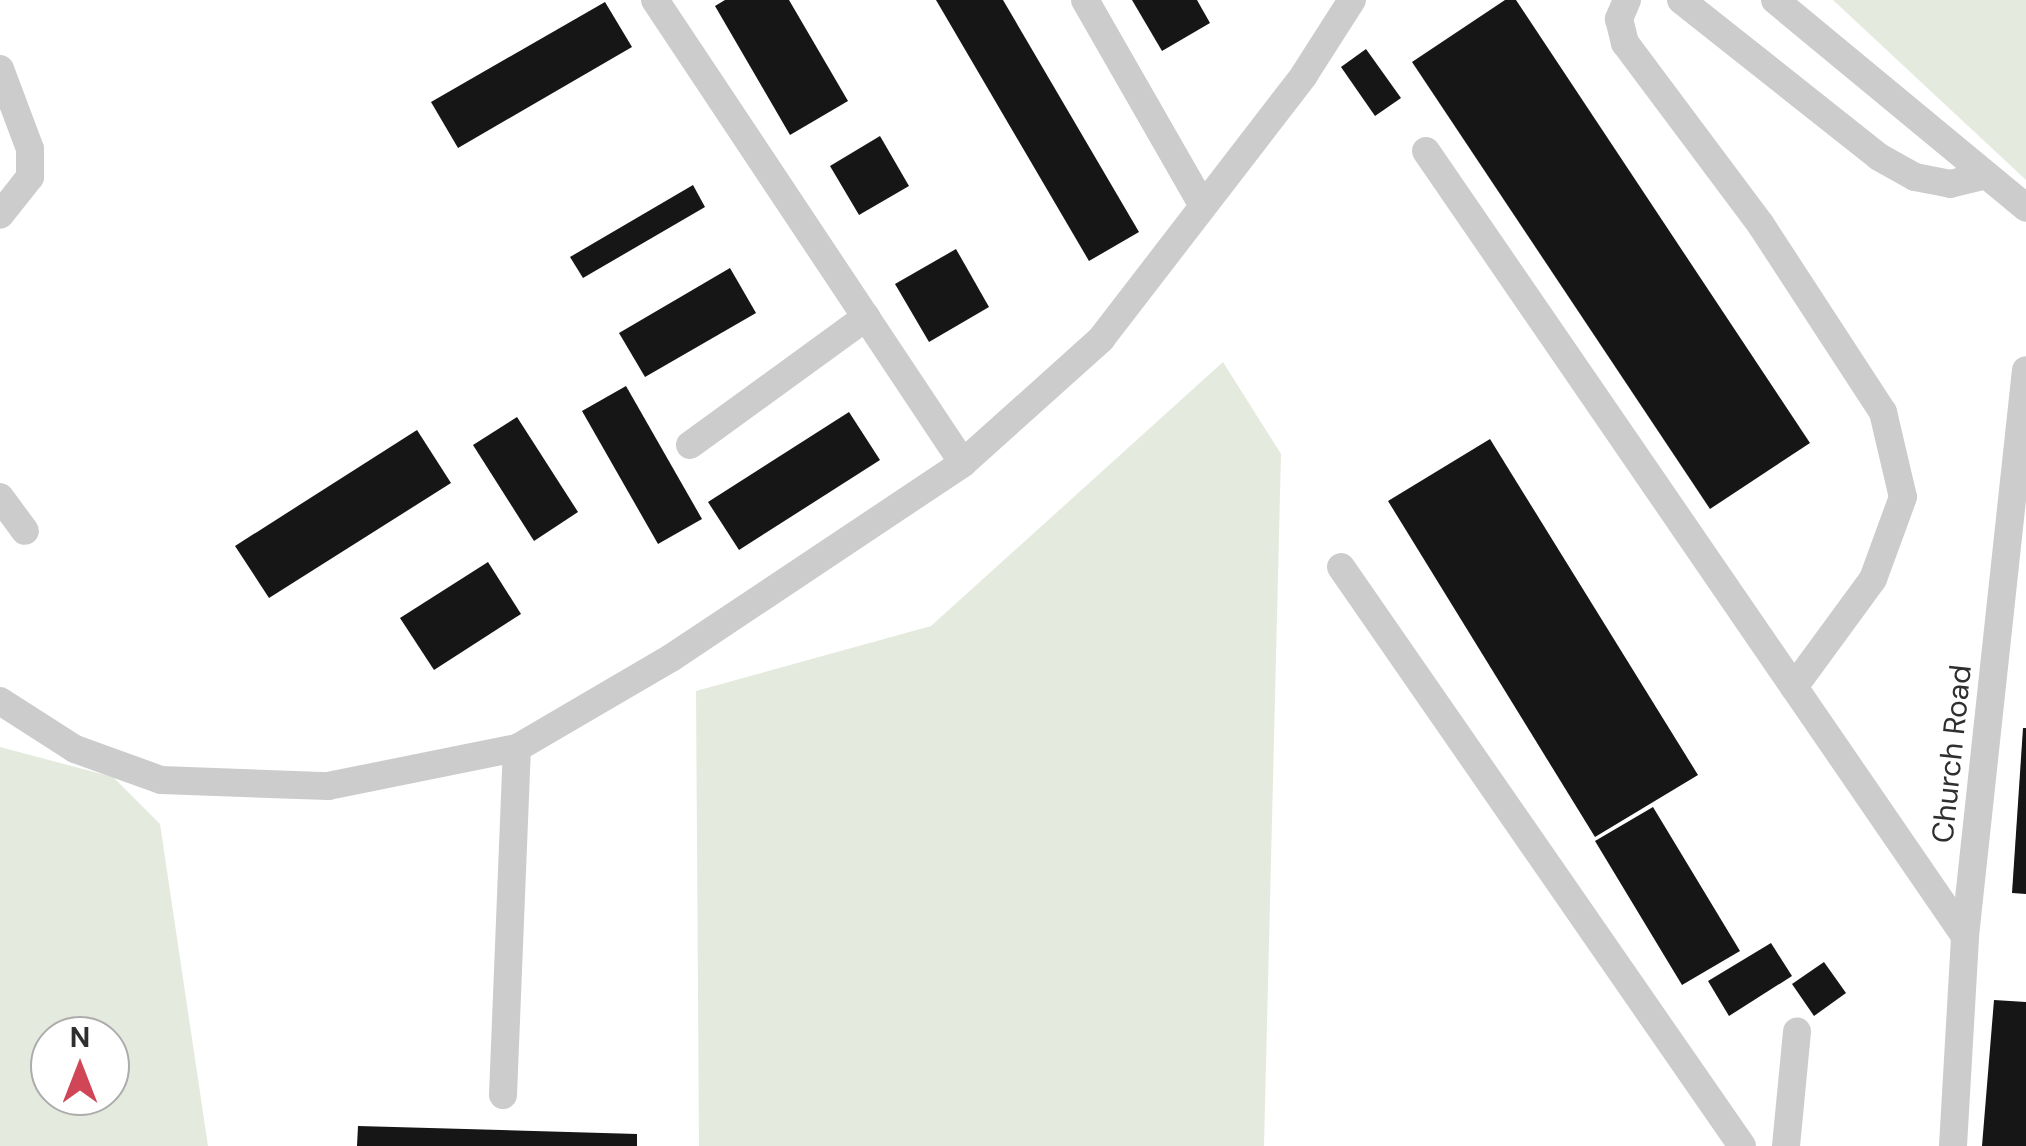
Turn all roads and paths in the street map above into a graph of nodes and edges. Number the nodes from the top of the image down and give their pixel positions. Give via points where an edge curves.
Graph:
1 (656, 0) edge
2 (1085, 0) edge
3 (1352, 0) edge
4 (1627, 0) edge
5 (1682, 0) edge
6 (1775, 0) edge
7 (0, 68) edge
8 (1426, 150) dead end
9 (1986, 175) junction
10 (1203, 206) junction
11 (2026, 208) edge
12 (0, 215) edge
13 (866, 318) junction
14 (2026, 370) edge
15 (690, 445) dead end
16 (963, 463) junction
17 (0, 496) edge
18 (24, 531) dead end
19 (1342, 567) dead end
20 (1794, 687) junction
21 (0, 700) edge
22 (517, 748) junction
23 (1965, 936) junction
24 (1797, 1032) dead end
25 (503, 1095) dead end
26 (1742, 1146) edge
27 (1786, 1146) edge
28 (1953, 1146) edge

1 - 13 lane
2 - 10 lane
3 - 10 lane
4 - 20 lane via 1619,19 1625,43 1761,225 1883,412 1887,428 1903,496 1880,563
5 - 9 lane via 1891,164 1950,184
6 - 9 lane
7 - 12 lane via 30,149 30,177
8 - 20 lane
9 - 11 lane
10 - 16 lane via 1101,339
13 - 15 lane
13 - 16 lane
14 - 23 lane, Church Road
16 - 22 lane via 671,658
17 - 18 lane
19 - 26 lane
20 - 23 lane
21 - 22 lane via 74,749 161,780 328,786
22 - 25 lane
23 - 28 lane, Church Road
24 - 27 lane

